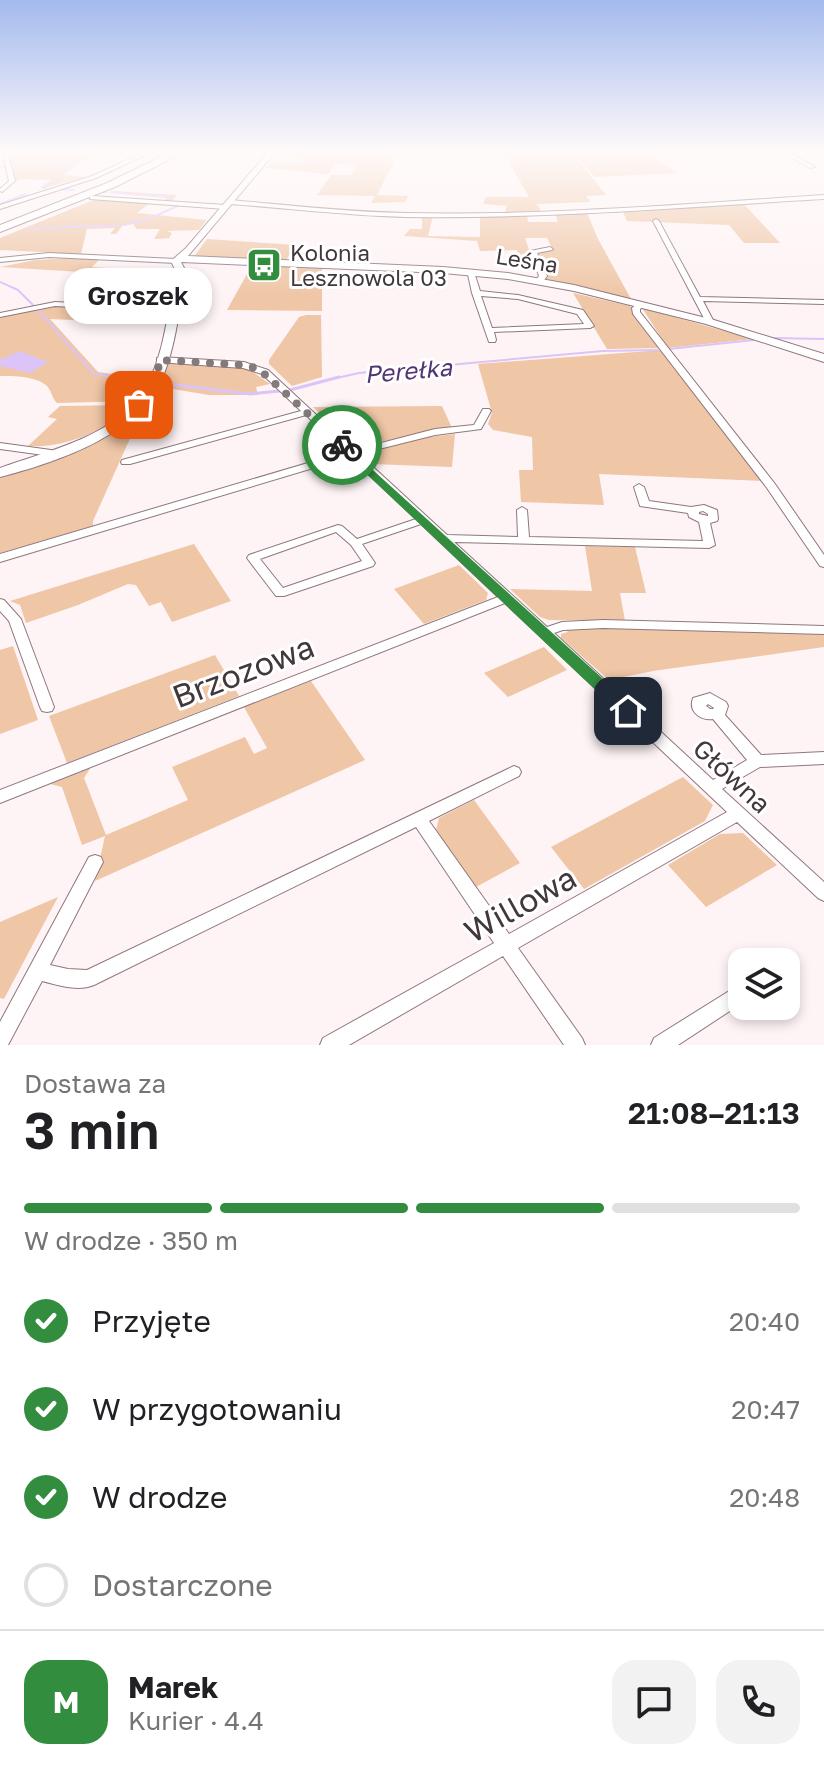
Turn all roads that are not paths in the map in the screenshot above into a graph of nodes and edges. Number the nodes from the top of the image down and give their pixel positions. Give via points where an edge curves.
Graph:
1 (23, 199) edge
2 (60, 199) edge
3 (76, 199) edge
4 (107, 199) edge
5 (233, 199) edge
6 (794, 199) edge
7 (341, 202) dead end
8 (457, 204) dead end
9 (228, 205) junction
10 (402, 206) dead end
11 (0, 207) edge
12 (334, 212) junction
13 (454, 214) junction
14 (398, 215) junction
15 (656, 221) dead end
16 (0, 222) edge
17 (0, 229) edge
18 (550, 249) dead end
19 (0, 260) edge
20 (185, 261) junction
21 (470, 272) junction
22 (539, 281) junction
23 (476, 293) junction
24 (699, 299) junction
25 (824, 302) edge
26 (641, 305) junction
27 (172, 310) junction
28 (0, 315) edge
29 (710, 322) junction
30 (824, 358) edge
31 (160, 360) junction
32 (486, 411) dead end
33 (307, 412) junction
34 (0, 446) edge
35 (51, 453) junction
36 (350, 453) junction
37 (126, 462) dead end
38 (0, 473) edge
39 (639, 487) dead end
40 (522, 510) dead end
41 (423, 520) junction
42 (442, 538) junction
43 (524, 540) junction
44 (355, 543) junction
45 (0, 558) edge
46 (824, 563) edge
47 (507, 598) junction
48 (1, 604) edge
49 (824, 630) edge
50 (544, 632) junction
51 (47, 707) dead end
52 (717, 715) dead end
53 (824, 758) edge
54 (757, 761) junction
55 (514, 772) dead end
56 (711, 788) junction
57 (0, 797) edge
58 (737, 814) junction
59 (418, 818) junction
60 (95, 862) dead end
61 (824, 893) edge
62 (505, 946) junction
63 (37, 971) junction
64 (728, 1001) edge
65 (0, 1041) edge
66 (330, 1045) edge
67 (575, 1045) edge
68 (661, 1045) edge

1 - 11 street
2 - 16 highway
3 - 17 highway
4 - 9 street
5 - 9 street
6 - 13 street
7 - 12 street
8 - 13 street
9 - 12 street
9 - 20 street
10 - 14 street
12 - 14 street
13 - 14 street
15 - 24 street
18 - 22 street via 533,251 543,276
19 - 20 street via 44,255
20 - 21 street, Leśna
20 - 27 street
21 - 22 street, Leśna
21 - 23 street
22 - 26 street, Leśna
23 - 23 street via 580,312 590,326 491,335
24 - 25 street
24 - 29 street
26 - 29 street, Leśna
26 - 46 street via 636,312
27 - 28 street via 55,304
27 - 31 street
29 - 30 street, Leśna
31 - 33 street, Główna via 248,365 262,371
31 - 35 street via 152,388 127,416
32 - 36 street via 478,427
33 - 36 street, Główna
33 - 37 street
34 - 35 street
35 - 38 street
36 - 41 street, Główna
36 - 45 street
39 - 43 street via 644,504 693,510 704,520 709,545
40 - 43 street
41 - 42 street, Główna
41 - 44 street
42 - 43 street
42 - 47 street, Główna
44 - 44 street via 369,560 367,565 284,593 253,558 336,528
47 - 50 street, Główna
47 - 57 street, Brzozowa
48 - 51 street via 15,619
49 - 50 street via 603,624
50 - 56 street, Główna
52 - 54 street
53 - 54 street
54 - 56 street
55 - 59 street
56 - 58 street, Główna
58 - 61 street, Główna
58 - 62 street, Willowa
59 - 62 street
59 - 63 street via 88,979
60 - 63 street
62 - 66 street, Willowa
62 - 67 street
63 - 65 street
64 - 68 street

